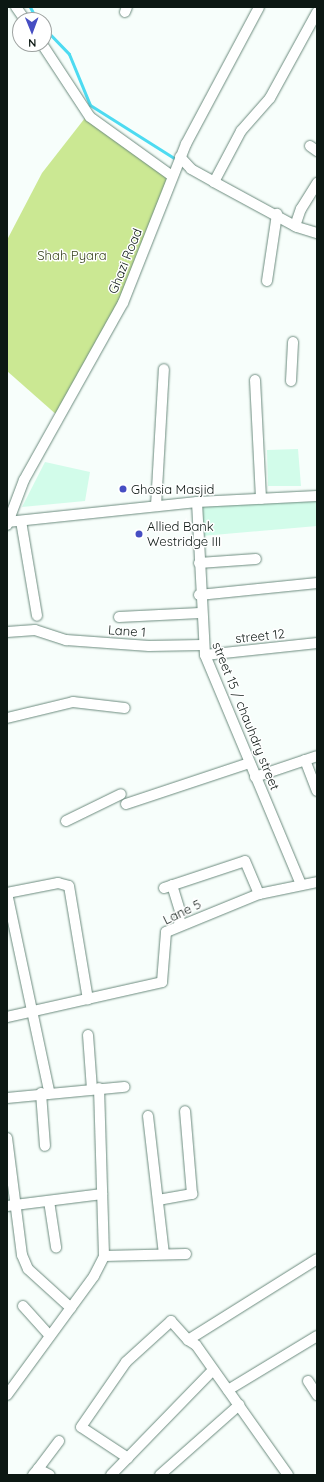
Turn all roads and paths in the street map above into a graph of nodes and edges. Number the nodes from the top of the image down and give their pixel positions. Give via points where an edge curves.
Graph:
1 (259, 7) edge
2 (317, 12) edge
3 (47, 52) edge
4 (179, 160) junction
5 (172, 176) junction
6 (214, 182) junction
7 (317, 183) edge
8 (277, 214) junction
9 (295, 226) junction
10 (317, 233) edge
11 (268, 281) dead end
12 (293, 342) dead end
13 (164, 369) dead end
14 (255, 380) dead end
15 (291, 381) dead end
16 (317, 496) edge
17 (261, 499) junction
18 (197, 502) junction
19 (156, 506) junction
20 (21, 521) junction
21 (8, 523) edge
22 (256, 559) dead end
23 (199, 563) junction
24 (317, 583) edge
25 (199, 595) junction
26 (200, 613) junction
27 (37, 616) dead end
28 (119, 617) dead end
29 (7, 632) edge
30 (317, 643) edge
31 (204, 650) junction
32 (125, 708) dead end
33 (7, 718) edge
34 (317, 756) edge
35 (305, 760) junction
36 (249, 763) junction
37 (256, 777) junction
38 (317, 791) edge
39 (120, 794) dead end
40 (126, 804) dead end
41 (66, 821) dead end
42 (317, 882) edge
43 (301, 884) junction
44 (7, 893) edge
45 (259, 894) junction
46 (178, 926) junction
47 (88, 999) junction
48 (31, 1012) junction
49 (7, 1017) edge
50 (88, 1035) dead end
51 (124, 1087) dead end
52 (95, 1089) junction
53 (45, 1092) junction
54 (7, 1098) edge
55 (185, 1110) dead end
56 (148, 1116) dead end
57 (7, 1138) edge
58 (45, 1146) dead end
59 (102, 1194) junction
60 (158, 1200) junction
61 (48, 1201) junction
62 (10, 1206) edge
63 (56, 1247) dead end
64 (164, 1254) junction
65 (186, 1254) dead end
66 (104, 1256) junction
67 (317, 1259) edge
68 (23, 1306) dead end
69 (71, 1308) junction
70 (50, 1336) junction
71 (317, 1336) edge
72 (188, 1340) junction
73 (213, 1370) junction
74 (308, 1381) dead end
75 (228, 1390) junction
76 (7, 1395) edge
77 (317, 1395) edge
78 (239, 1405) junction
79 (60, 1441) dead end
80 (128, 1458) junction
81 (36, 1472) edge
82 (50, 1475) edge
83 (111, 1475) edge
84 (160, 1475) edge
85 (288, 1475) edge

1 - 4 street, Ghazi Road
2 - 6 street via 270,98 241,131
3 - 5 street via 90,117
4 - 5 street, Ghazi Road
4 - 6 street
5 - 21 street, Ghazi Road via 123,303 24,480
6 - 8 street
7 - 9 street via 301,209
8 - 9 street
8 - 11 street
9 - 10 street
12 - 15 street
13 - 19 street
14 - 17 street
16 - 17 street
17 - 18 street
18 - 19 street
18 - 23 street, street 15 / chauhdry street
19 - 20 street
20 - 21 street
20 - 27 street
22 - 23 street
23 - 25 street, street 15 / chauhdry street
24 - 25 street
25 - 26 street, street 15 / chauhdry street
26 - 28 street
26 - 31 street, street 15 / chauhdry street
29 - 31 street, Lane 1 via 35,630 50,637
30 - 31 street, street 12
31 - 36 street, street 15 / chauhdry street via 240,732
32 - 33 street via 73,702
34 - 35 street
35 - 37 street
35 - 38 street
36 - 37 street, street 15 / chauhdry street
36 - 40 street
37 - 43 street, street 15 / chauhdry street
39 - 41 street
42 - 43 street, Lane 5
43 - 45 street, Lane 5
44 - 47 street via 58,883 69,886
44 - 48 street
45 - 46 street, Lane 5
45 - 46 street via 245,861 168,887 180,911
46 - 47 street, Lane 5 via 164,936 162,982
47 - 48 street, Lane 5
48 - 49 street, Lane 5
48 - 53 street
50 - 52 street
51 - 52 street
52 - 53 street
52 - 59 street
53 - 54 street
53 - 58 street
55 - 60 street via 192,1194
56 - 60 street
57 - 62 street
59 - 61 street
59 - 66 street
60 - 64 street
61 - 62 street
61 - 63 street
62 - 69 street via 28,1269
64 - 65 street
64 - 66 street
66 - 69 street via 94,1276
67 - 72 street
68 - 70 street
69 - 70 street
70 - 76 street
71 - 75 street
72 - 73 street via 196,1345
72 - 80 street via 171,1321 126,1362 81,1427
73 - 75 street
73 - 80 street
74 - 77 street
75 - 78 street
78 - 84 street
78 - 85 street
79 - 81 street
80 - 83 street
81 - 82 street

